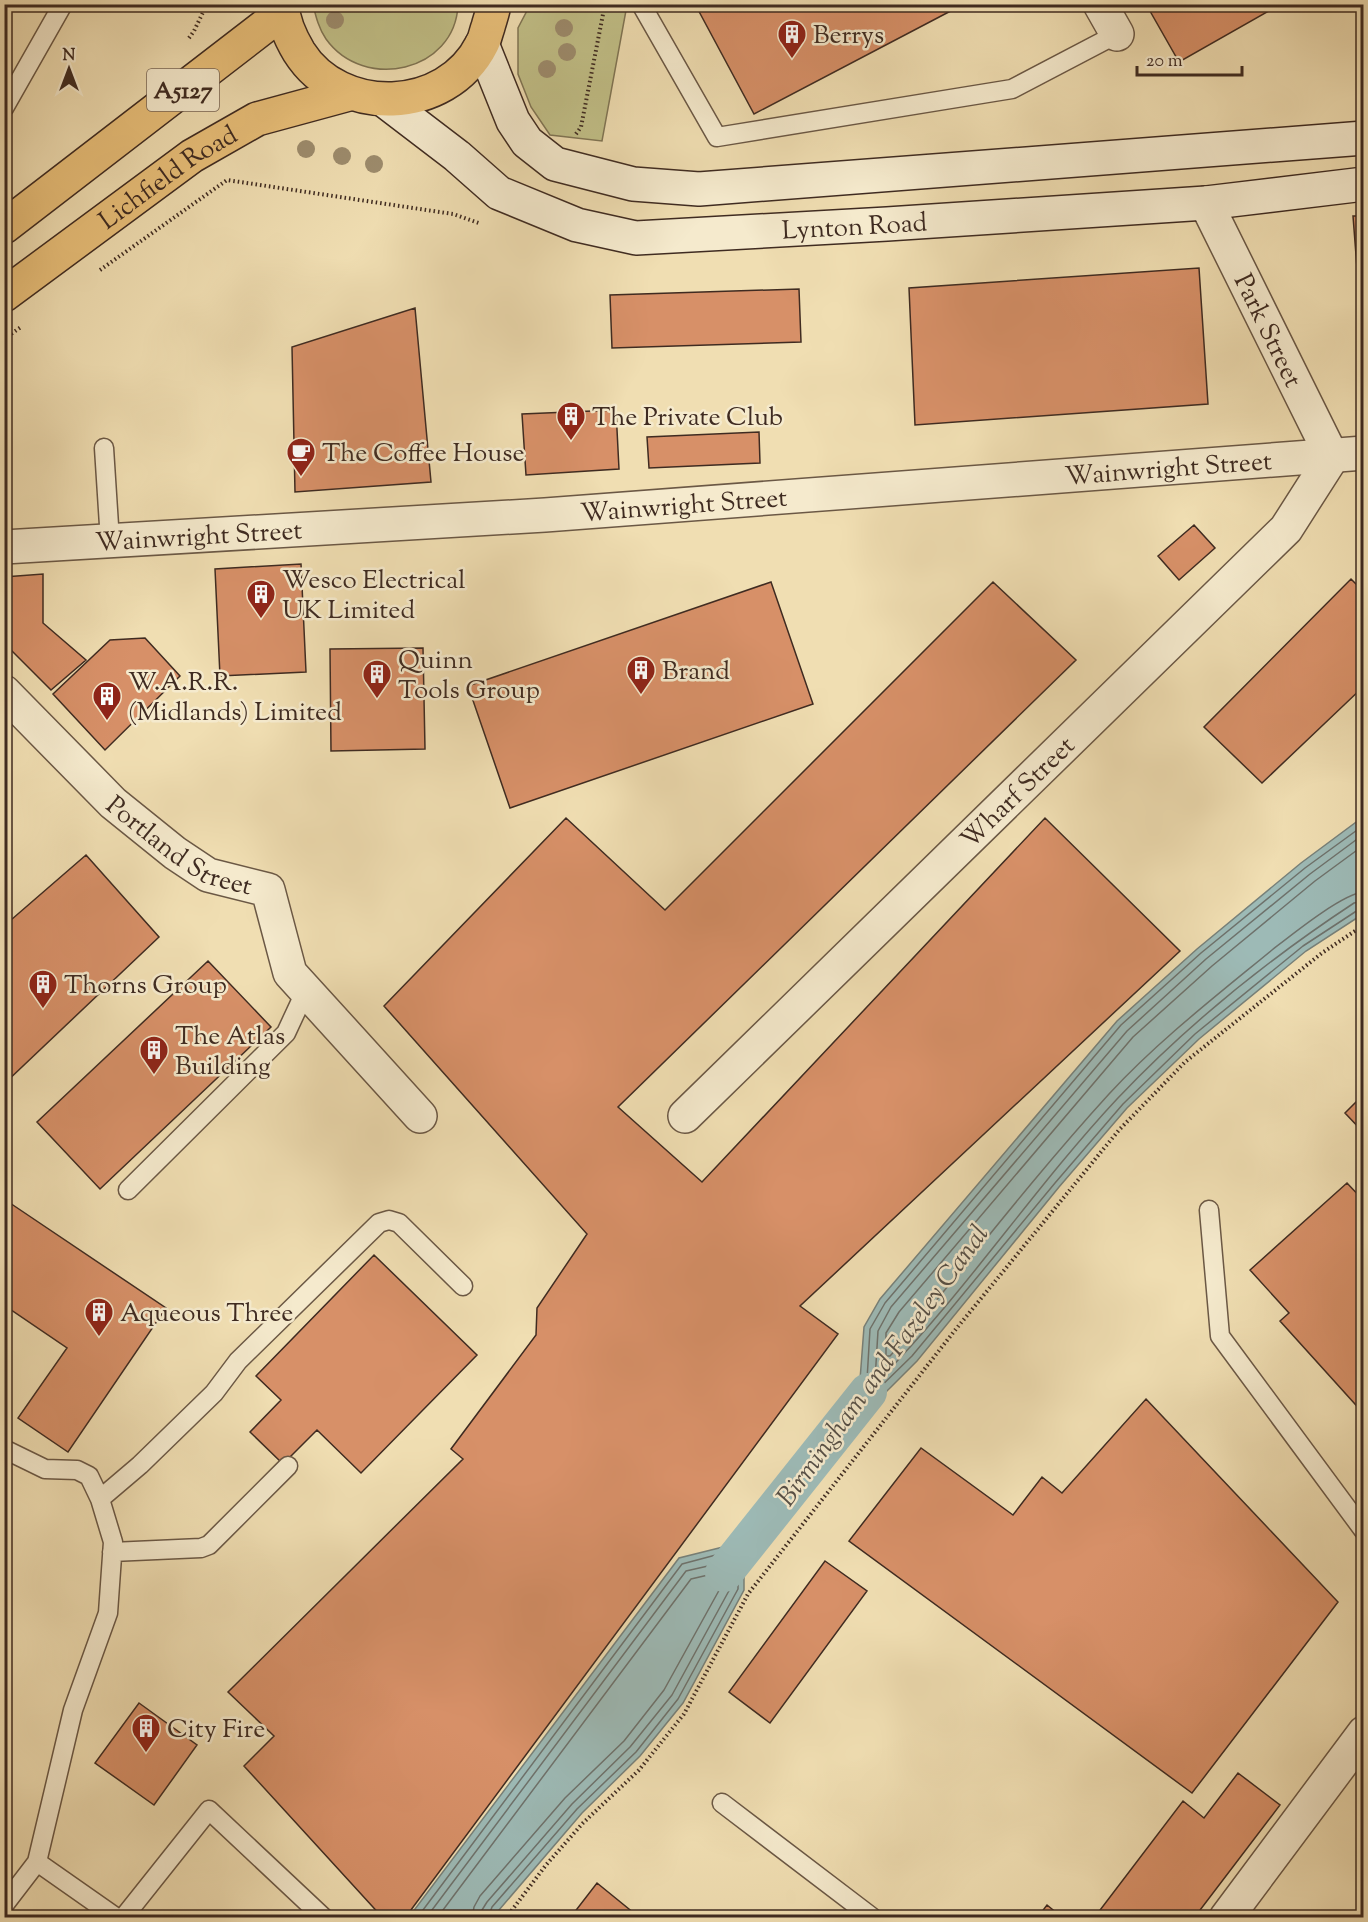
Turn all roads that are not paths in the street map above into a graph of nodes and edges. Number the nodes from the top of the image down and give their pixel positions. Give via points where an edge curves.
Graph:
1 (63, 4) edge
2 (494, 4) edge
3 (641, 4) edge
4 (1100, 4) edge
5 (282, 8) edge
6 (1117, 34) joint
7 (482, 44) junction
8 (349, 94) junction
9 (385, 101) junction
10 (4, 108) edge
11 (1364, 138) edge
12 (1364, 184) edge
13 (1206, 203) junction
14 (4, 227) edge
15 (4, 295) edge
16 (104, 448) dead end
17 (1348, 455) edge
18 (110, 541) junction
19 (4, 548) edge
20 (4, 692) edge
21 (306, 990) junction
22 (420, 1116) dead end
23 (686, 1116) dead end
24 (128, 1190) dead end
25 (1209, 1210) dead end
26 (463, 1286) dead end
27 (4, 1449) edge
28 (288, 1466) dead end
29 (100, 1498) junction
30 (1364, 1531) edge
31 (112, 1552) junction
32 (1364, 1733) edge
33 (722, 1803) dead end
34 (37, 1862) junction
35 (4, 1905) edge
36 (117, 1917) edge
37 (123, 1917) edge
38 (324, 1917) edge
39 (873, 1917) edge
40 (1226, 1917) edge

1 - 10 lane
2 - 7 main road
3 - 6 lane via 717,137 1012,89
4 - 6 street
5 - 8 main road via 290,38 305,62 325,81
5 - 14 main road, A5127
7 - 9 main road via 465,68 442,86 414,97
7 - 11 street, Lynton Road via 513,121 527,142 555,164 633,184 699,189
8 - 9 main road
8 - 15 main road, Lichfield Road / A5127 via 257,119 192,156
9 - 13 street, Lynton Road via 499,193 577,225 636,238
12 - 13 street, Lynton Road
13 - 17 street, Park Street
16 - 18 lane
17 - 18 street, Wainwright Street via 557,515
17 - 23 street, Wharf Street via 1286,530
18 - 19 street, Wainwright Street
20 - 21 street, Portland Street via 113,803 175,854 208,875 268,890 290,973
21 - 22 street, Portland Street
21 - 24 lane via 286,1033
25 - 30 lane via 1220,1336
26 - 29 lane via 399,1222 378,1223 238,1360 214,1393
27 - 29 lane via 45,1469 77,1470 89,1476
28 - 31 lane via 209,1545
29 - 31 lane via 113,1542
31 - 34 lane via 108,1613 73,1710
32 - 40 street
33 - 39 lane
34 - 35 lane
34 - 36 lane
37 - 38 lane via 209,1810

